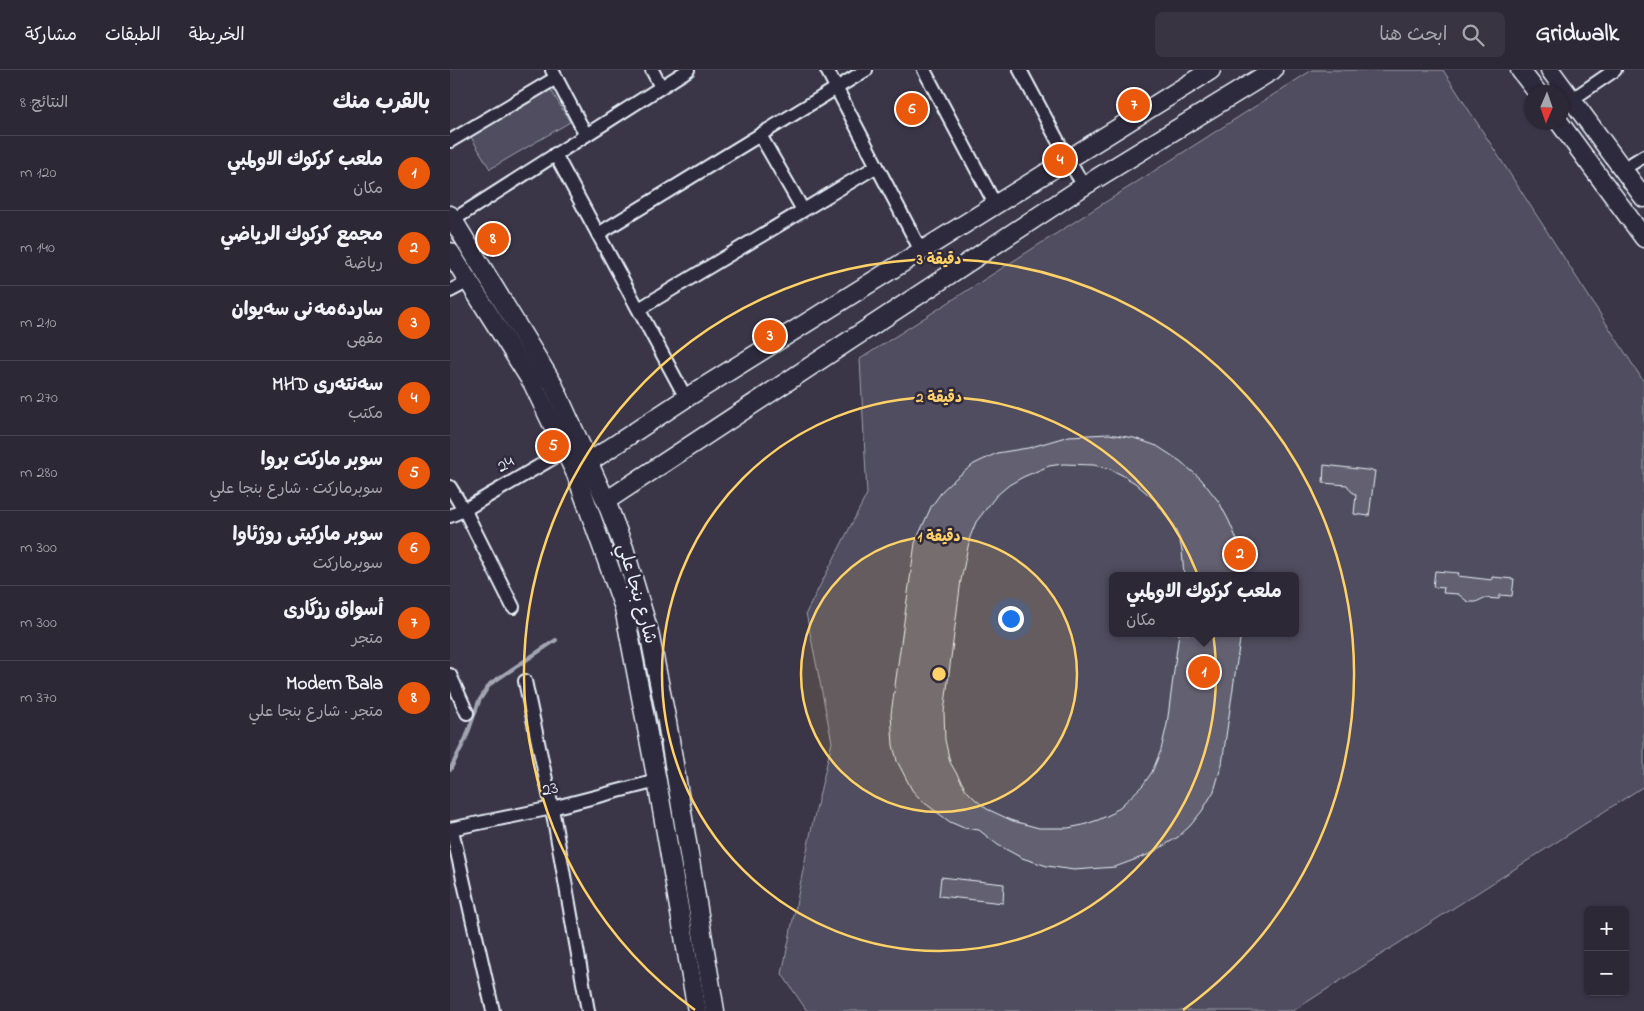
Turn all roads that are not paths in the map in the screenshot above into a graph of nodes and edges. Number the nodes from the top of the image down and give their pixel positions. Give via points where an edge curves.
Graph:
1 (652, 70) edge
2 (688, 70) edge
3 (827, 70) edge
4 (866, 70) edge
5 (924, 70) edge
6 (1020, 70) edge
7 (1211, 70) edge
8 (1273, 70) edge
9 (1520, 70) edge
10 (1550, 70) edge
11 (1616, 70) edge
12 (554, 74) edge
13 (1532, 85) edge
14 (661, 87) junction
15 (836, 88) junction
16 (1571, 100) junction
17 (1565, 130) edge
18 (586, 135) junction
19 (760, 135) junction
20 (450, 141) edge
21 (555, 154) junction
22 (1644, 156) edge
23 (1067, 158) junction
24 (877, 166) junction
25 (1623, 169) junction
26 (1084, 186) junction
27 (1644, 198) edge
28 (995, 204) junction
29 (803, 210) junction
30 (452, 218) edge
31 (598, 234) junction
32 (1644, 238) edge
33 (921, 250) junction
34 (450, 252) edge
35 (469, 281) junction
36 (450, 291) edge
37 (639, 309) junction
38 (686, 398) junction
39 (565, 451) junction
40 (589, 462) junction
41 (450, 487) edge
42 (606, 501) junction
43 (464, 510) junction
44 (450, 516) edge
45 (513, 607) dead end
46 (450, 675) edge
47 (524, 681) dead end
48 (467, 713) dead end
49 (667, 722) junction
50 (646, 726) junction
51 (657, 781) junction
52 (552, 808) junction
53 (451, 830) edge
54 (493, 1011) edge
55 (588, 1011) edge
56 (696, 1011) edge
57 (716, 1011) edge

1 - 14 street
2 - 14 street
3 - 15 street
4 - 15 street
5 - 28 street
6 - 23 street
7 - 23 street
8 - 26 street
9 - 13 street
10 - 16 street
11 - 16 street
12 - 18 street
12 - 20 street
14 - 18 street
15 - 19 street
15 - 24 street
16 - 25 street
17 - 32 street
18 - 21 street
19 - 29 street
19 - 31 street
21 - 30 street
21 - 31 street
22 - 25 street
23 - 26 street
23 - 28 street
24 - 29 street
24 - 33 street
25 - 27 street
26 - 42 street
28 - 33 street
29 - 37 street
30 - 40 street, شارع بنجا علي via 554,384
31 - 37 street
33 - 38 street
34 - 35 street, شارع بنجا علي
35 - 36 street
35 - 39 street, شارع بنجا علي via 533,384
37 - 38 street
38 - 40 street
39 - 43 street, 24
39 - 50 street, شارع بنجا علي via 624,608
40 - 42 street, شارع بنجا علي
41 - 43 street
42 - 49 street, شارع بنجا علي via 649,632
43 - 44 street, 24
43 - 45 street
46 - 48 street
47 - 52 street
49 - 50 street
49 - 57 street, شارع بنجا علي
50 - 51 street, شارع بنجا علي
51 - 52 street, 23
51 - 56 street, شارع بنجا علي
52 - 53 street, 23
52 - 55 street
53 - 54 street

